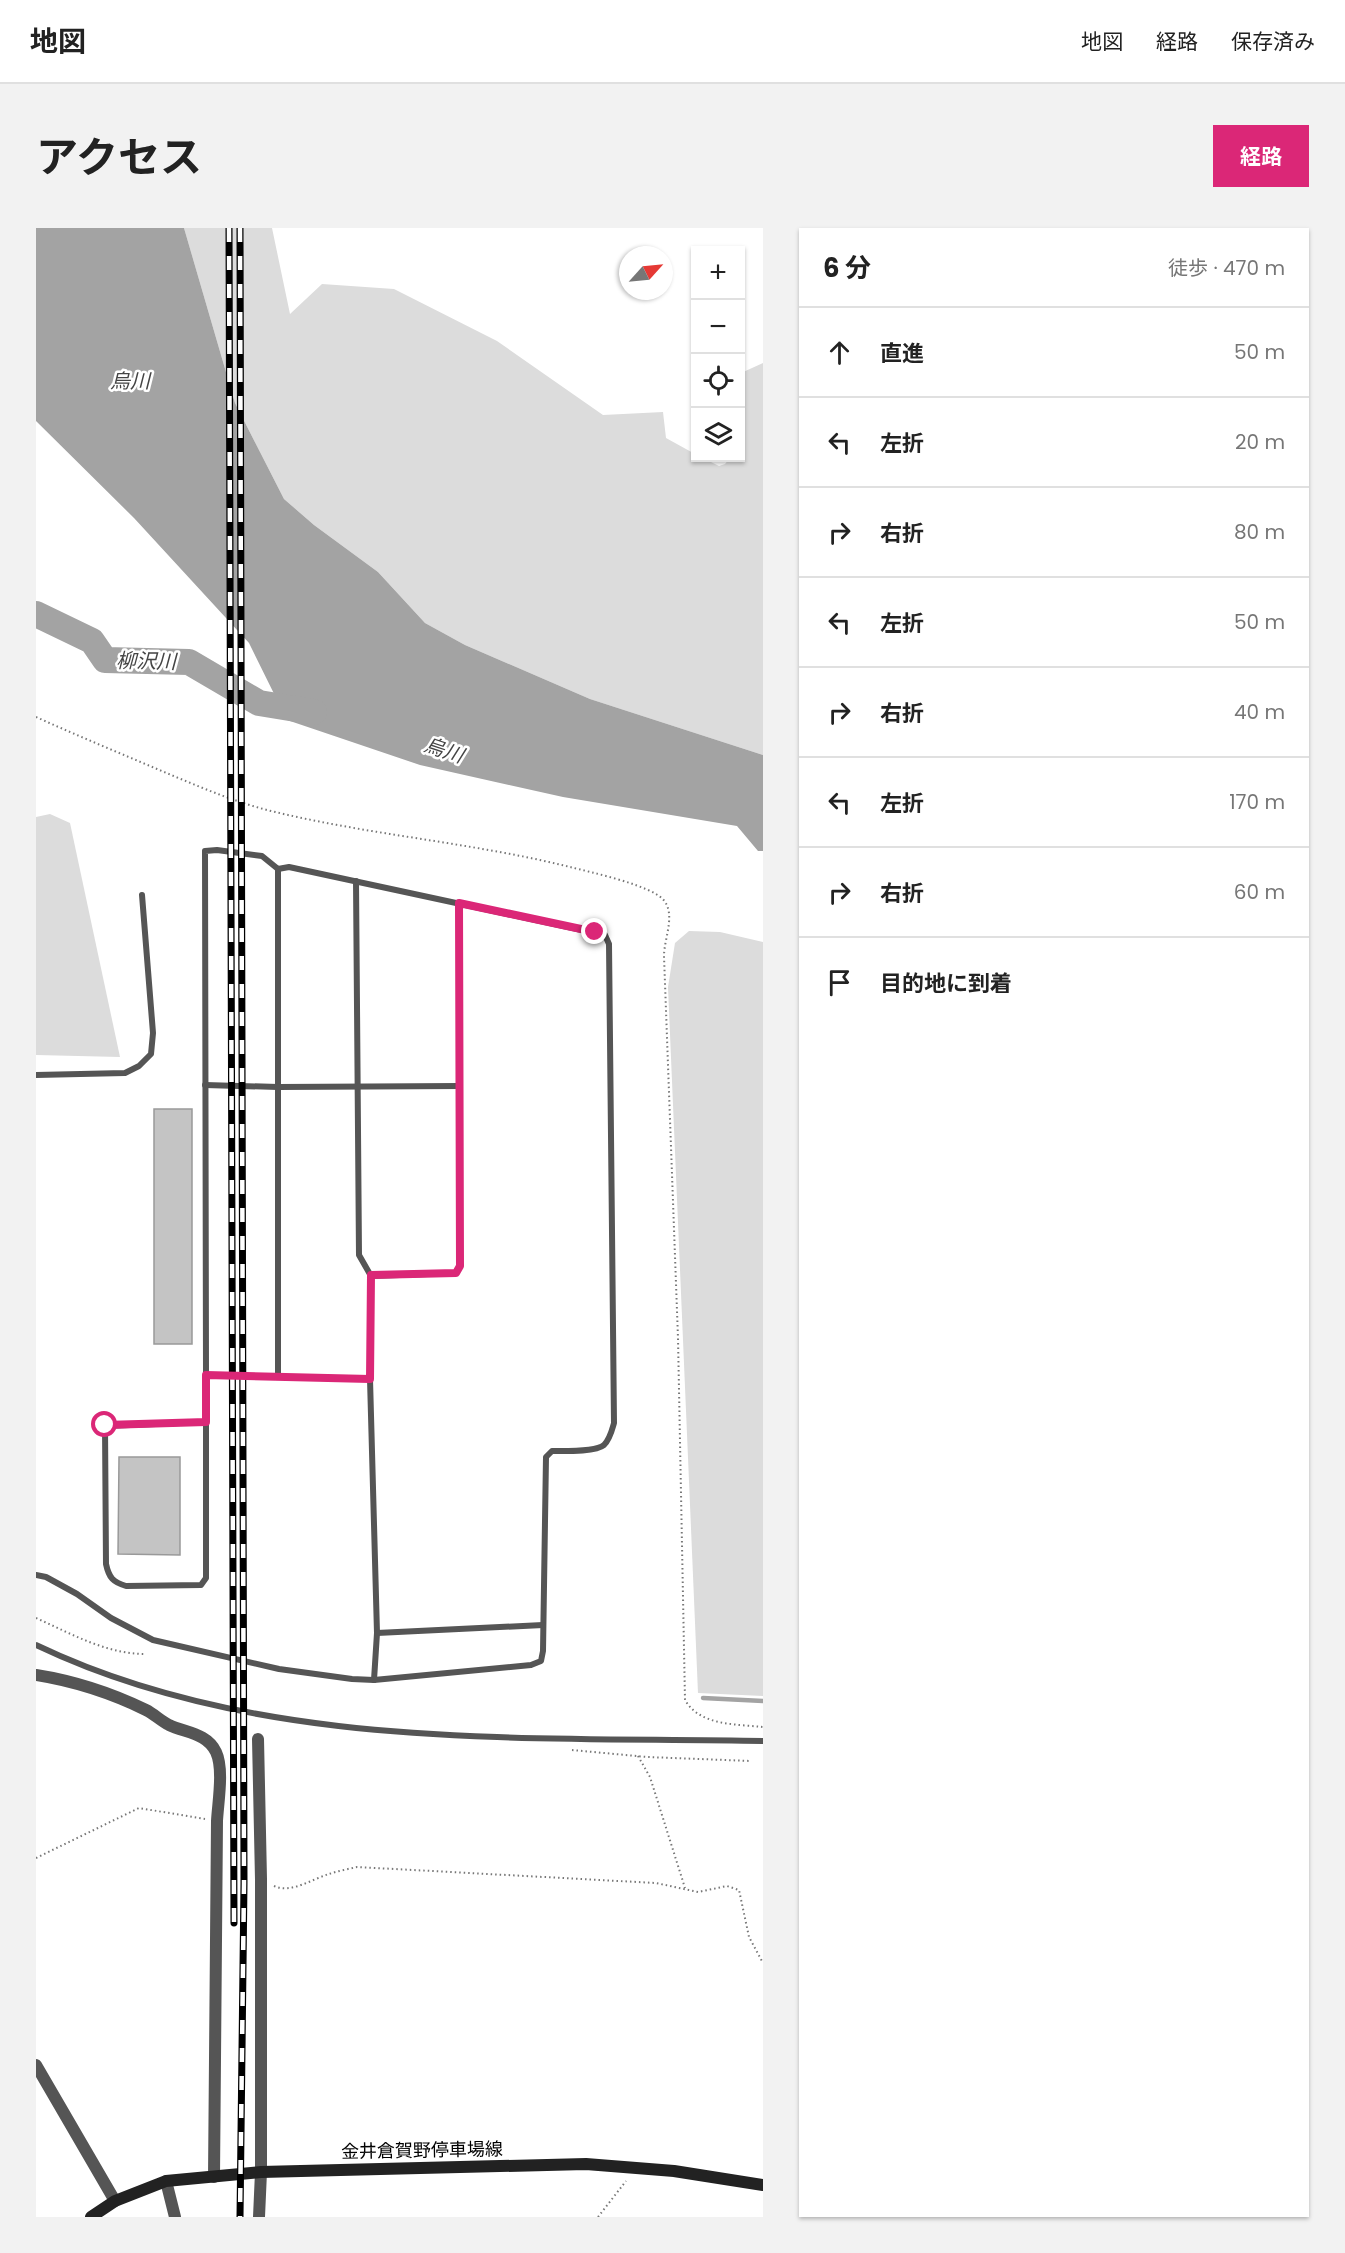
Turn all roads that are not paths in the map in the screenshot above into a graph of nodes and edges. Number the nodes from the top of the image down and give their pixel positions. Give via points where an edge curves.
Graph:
1 (278, 868) junction
2 (356, 881) junction
3 (142, 895) dead end
4 (459, 903) junction
5 (36, 1076) edge
6 (205, 1085) junction
7 (358, 1086) junction
8 (459, 1086) junction
9 (278, 1087) junction
10 (371, 1275) junction
11 (206, 1375) junction
12 (278, 1376) junction
13 (370, 1379) junction
14 (206, 1422) junction
15 (36, 1575) edge
16 (543, 1625) junction
17 (377, 1632) junction
18 (36, 1644) edge
19 (36, 1675) edge
20 (374, 1680) junction
21 (258, 1739) dead end
22 (763, 1741) edge
23 (36, 2065) edge
24 (261, 2172) junction
25 (214, 2177) junction
26 (166, 2181) junction
27 (763, 2185) edge
28 (115, 2201) junction
29 (91, 2217) edge
30 (175, 2217) edge
31 (259, 2217) edge

1 - 2 lane
1 - 6 lane via 262,856 204,851
1 - 9 lane
2 - 4 lane
2 - 7 lane
3 - 5 lane via 153,1033 151,1054 140,1066 125,1073
4 - 8 lane
4 - 16 lane via 595,932 605,935 609,944 614,1423 610,1436 597,1449 552,1451 546,1457
6 - 9 lane
6 - 11 lane
7 - 8 lane
7 - 9 lane
7 - 10 lane via 359,1255
8 - 10 lane via 460,1266 456,1273
9 - 12 lane
10 - 13 lane
11 - 12 lane
11 - 14 lane
12 - 13 lane
13 - 17 lane
14 - 14 lane via 105,1425 106,1564 114,1582 126,1586 201,1585 206,1578
15 - 20 lane via 77,1594 153,1640 279,1669
16 - 17 lane
16 - 20 lane via 541,1661 531,1665
17 - 20 lane
18 - 22 lane via 90,1669 206,1704 368,1730 539,1738
19 - 25 street via 108,1693 169,1725 204,1738 216,1752 219,1764
21 - 24 street
23 - 28 street
24 - 25 main road, 金井倉賀野停車場線
24 - 27 main road, 金井倉賀野停車場線 via 586,2164 637,2167
24 - 31 street
25 - 26 main road, 金井倉賀野停車場線
26 - 28 main road, 金井倉賀野停車場線
26 - 30 street
28 - 29 main road, 金井倉賀野停車場線

